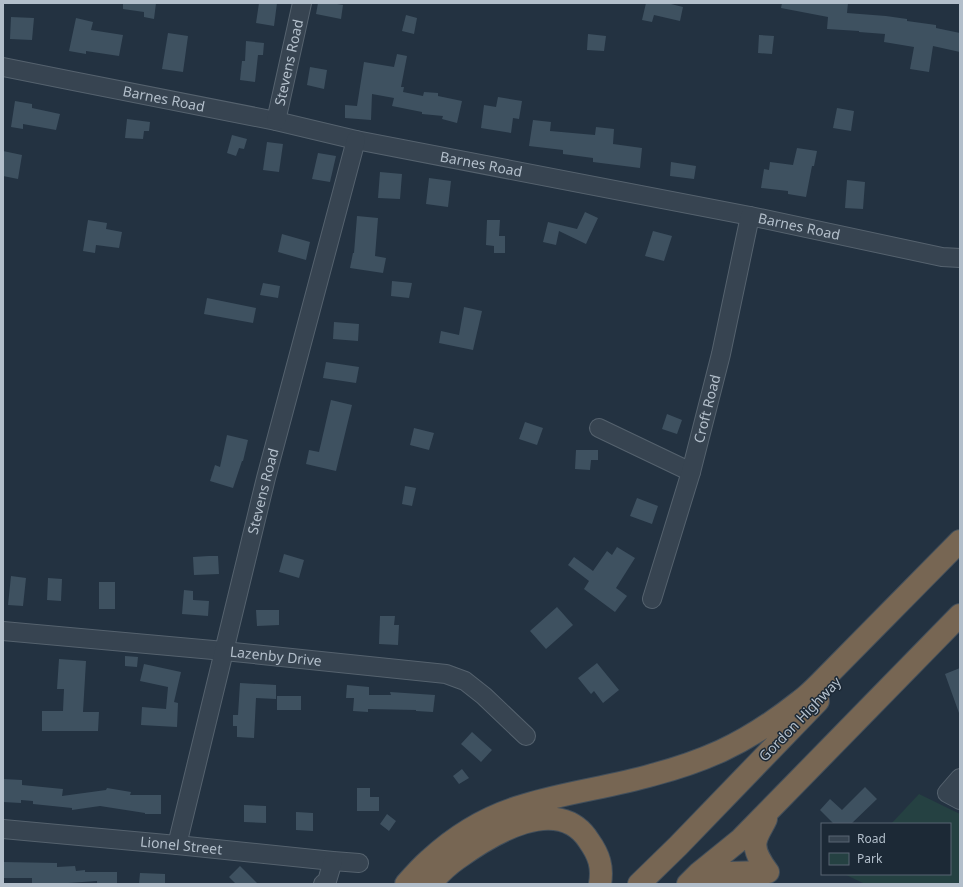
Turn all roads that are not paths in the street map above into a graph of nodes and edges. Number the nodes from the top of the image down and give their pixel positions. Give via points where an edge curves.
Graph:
1 (302, 3) edge
2 (3, 66) edge
3 (276, 121) junction
4 (356, 140) junction
5 (750, 216) junction
6 (960, 258) edge
7 (599, 428) dead end
8 (691, 472) junction
9 (960, 541) edge
10 (960, 553) edge
11 (652, 598) dead end
12 (960, 615) edge
13 (3, 631) edge
14 (224, 650) junction
15 (526, 736) dead end
16 (960, 778) edge
17 (953, 797) edge
18 (773, 807) junction
19 (3, 829) edge
20 (741, 839) junction
21 (177, 844) junction
22 (333, 861) junction
23 (359, 863) dead end
24 (323, 884) edge
25 (406, 884) edge
26 (430, 884) edge
27 (600, 884) edge
28 (639, 884) edge
29 (688, 884) edge
30 (704, 884) edge
31 (712, 884) edge

1 - 3 street, Stevens Road
2 - 3 street, Barnes Road
3 - 4 street, Barnes Road
4 - 5 street, Barnes Road
4 - 14 street, Stevens Road via 266,478
5 - 6 street, Barnes Road via 942,257
5 - 8 street, Croft Road via 721,354
7 - 8 street
8 - 11 street, Croft Road
9 - 25 highway via 820,683 779,717 750,735 721,751 675,768 627,782 554,797 498,815 450,842 428,860
10 - 28 highway, Gordon Highway
12 - 18 highway
13 - 14 street, Lazenby Drive
14 - 15 street, Lazenby Drive via 446,674 465,681
14 - 21 street, Stevens Road
16 - 17 street
18 - 20 highway
18 - 31 highway via 756,841 759,858 768,872 724,874
19 - 21 street, Lionel Street
20 - 29 highway
20 - 30 highway
21 - 22 street, Lionel Street
22 - 23 street, Lionel Street
22 - 24 street
26 - 27 highway via 456,860 480,844 525,822 543,818 567,821 587,837 601,864

